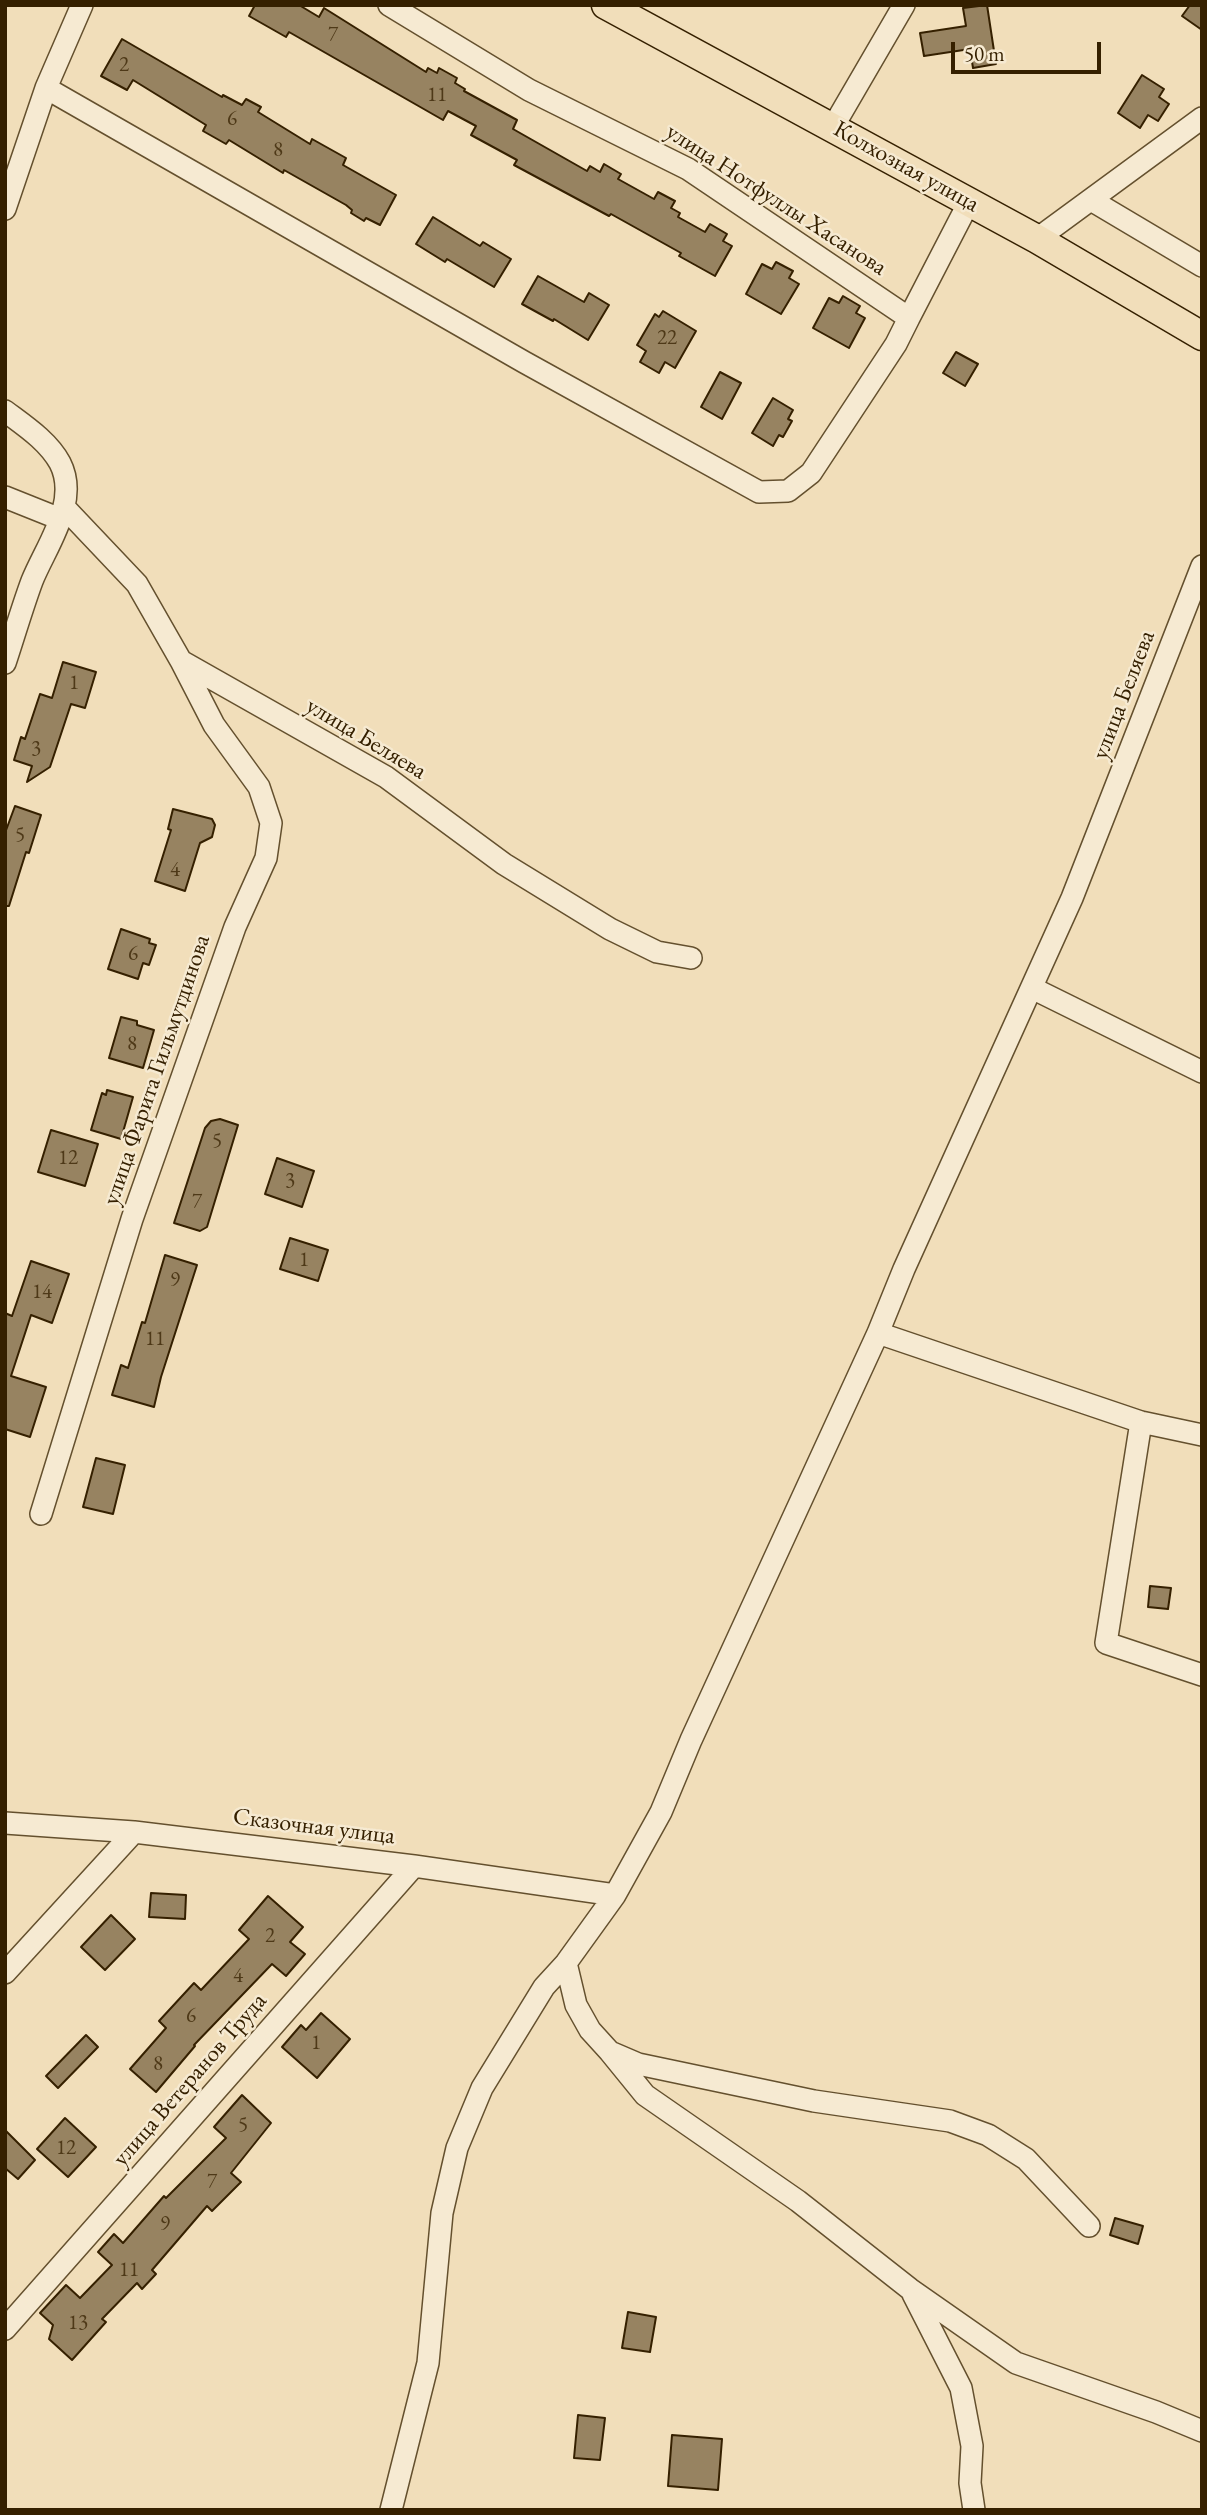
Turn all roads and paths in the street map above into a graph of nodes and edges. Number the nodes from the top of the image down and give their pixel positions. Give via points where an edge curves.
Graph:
1 (82, 5) edge
2 (389, 5) edge
3 (606, 5) edge
4 (904, 5) edge
5 (46, 88) junction
6 (1202, 118) edge
7 (833, 127) junction
8 (1091, 200) junction
9 (969, 202) junction
10 (5, 209) edge
11 (1038, 239) junction
12 (1202, 266) edge
13 (909, 318) junction
14 (1202, 336) edge
15 (5, 411) edge
16 (5, 497) edge
17 (62, 513) junction
18 (1202, 566) edge
19 (181, 662) junction
20 (5, 663) edge
21 (691, 958) dead end
22 (1032, 988) junction
23 (1202, 1072) edge
24 (878, 1333) junction
25 (1141, 1422) junction
26 (1202, 1434) edge
27 (41, 1514) dead end
28 (1202, 1675) edge
29 (5, 1823) edge
30 (134, 1832) junction
31 (414, 1866) junction
32 (615, 1895) junction
33 (566, 1963) junction
34 (5, 1973) edge
35 (610, 2052) junction
36 (1089, 2226) dead end
37 (910, 2289) junction
38 (5, 2329) edge
39 (1202, 2431) edge
40 (391, 2510) edge
41 (974, 2510) edge

1 - 5 street
2 - 13 street, улица Нотфуллы Хасанова via 529,90 688,169
3 - 7 main road, Колхозная улица
4 - 7 street
5 - 10 street
5 - 13 street via 760,492 789,491 811,474
6 - 8 street
7 - 9 main road, Колхозная улица
8 - 11 street
8 - 12 street
9 - 11 main road, Колхозная улица
9 - 13 street
11 - 14 main road, Колхозная улица
15 - 17 street via 42,439 60,464 66,487
16 - 17 street
17 - 19 street via 136,584
17 - 20 street
18 - 22 street, улица Беляева
19 - 21 street, улица Беляева via 386,777 504,864 610,929 657,953
19 - 27 street, улица Фарита Гильмутдинова via 214,725 259,787 271,823 266,858 235,927 132,1219
22 - 23 street
22 - 24 street, улица Беляева
24 - 25 street
24 - 32 street, улица Беляева via 661,1812
25 - 26 street
25 - 28 street via 1106,1643
29 - 30 street, Сказочная улица
30 - 31 street, Сказочная улица
30 - 34 street
31 - 32 street, Сказочная улица
31 - 38 street, улица Ветеранов Труда
32 - 33 street, улица Беляева
33 - 35 street via 576,2005
33 - 40 street, улица Беляева via 544,1987 482,2088 457,2148 442,2213 428,2363
35 - 36 street via 638,2064 814,2101 950,2120 988,2135 1026,2159
35 - 37 street via 645,2095 798,2201
37 - 39 street via 1016,2363
37 - 41 street via 961,2388 972,2446

